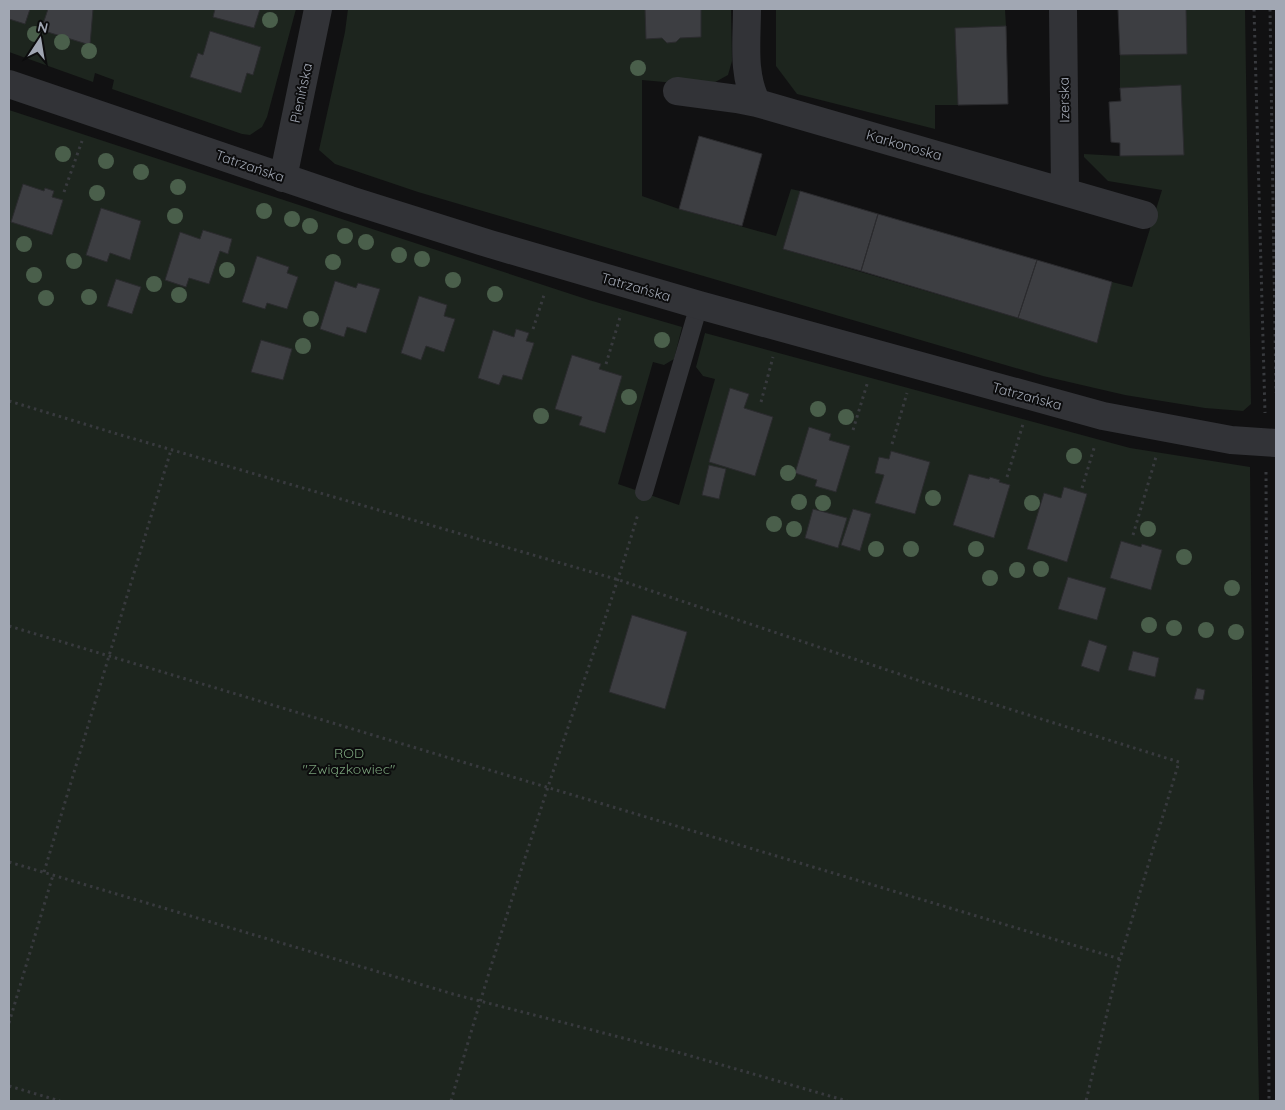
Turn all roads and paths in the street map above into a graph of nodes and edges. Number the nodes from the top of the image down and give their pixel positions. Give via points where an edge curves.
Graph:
1 (318, 9) edge
2 (747, 9) edge
3 (1063, 9) edge
4 (1254, 9) edge
5 (1270, 9) edge
6 (9, 84) edge
7 (677, 91) dead end
8 (757, 103) junction
9 (83, 140) dead end
10 (283, 178) junction
11 (1065, 191) junction
12 (64, 192) dead end
13 (1144, 214) dead end
14 (555, 263) junction
15 (698, 305) junction
16 (622, 312) dead end
17 (533, 329) dead end
18 (774, 356) dead end
19 (606, 364) dead end
20 (871, 373) dead end
21 (910, 385) dead end
22 (1276, 393) edge
23 (9, 400) edge
24 (760, 402) dead end
25 (1025, 416) dead end
26 (853, 430) dead end
27 (1271, 442) edge
28 (1095, 443) dead end
29 (892, 444) dead end
30 (171, 450) junction
31 (1156, 455) dead end
32 (1007, 477) dead end
33 (1082, 488) dead end
34 (644, 492) joint
35 (1133, 535) dead end
36 (619, 580) junction
37 (9, 626) edge
38 (110, 656) junction
39 (548, 787) junction
40 (9, 862) edge
41 (44, 872) junction
42 (53, 875) junction
43 (1120, 959) junction
44 (480, 1001) junction
45 (9, 1023) edge
46 (9, 1086) edge
47 (60, 1101) edge
48 (451, 1101) edge
49 (847, 1101) edge
50 (1086, 1101) edge
51 (1270, 1101) edge

1 - 10 street, Pienińska
2 - 8 street via 748,80
3 - 11 street, Izerska
4 - 27 path
5 - 22 path
6 - 10 street, Tatrzańska
7 - 8 street, Karkonoska
8 - 11 street, Karkonoska
9 - 12 path
10 - 14 street, Tatrzańska
11 - 13 street, Karkonoska
14 - 15 street, Tatrzańska
14 - 17 path
15 - 27 street, Tatrzańska via 1103,416 1231,440
15 - 34 lane
16 - 19 path
18 - 24 path
20 - 26 path
21 - 29 path
23 - 30 path
25 - 32 path
27 - 51 path
28 - 33 path
30 - 36 path
30 - 38 path
31 - 35 path
34 - 36 path
36 - 39 path
36 - 43 path via 923,682 1179,762
37 - 38 path
38 - 39 path
38 - 41 path
39 - 43 path
39 - 44 path
40 - 41 path
41 - 42 path
42 - 44 path
42 - 45 path
43 - 50 path
44 - 48 path
44 - 49 path via 677,1052
46 - 47 path

